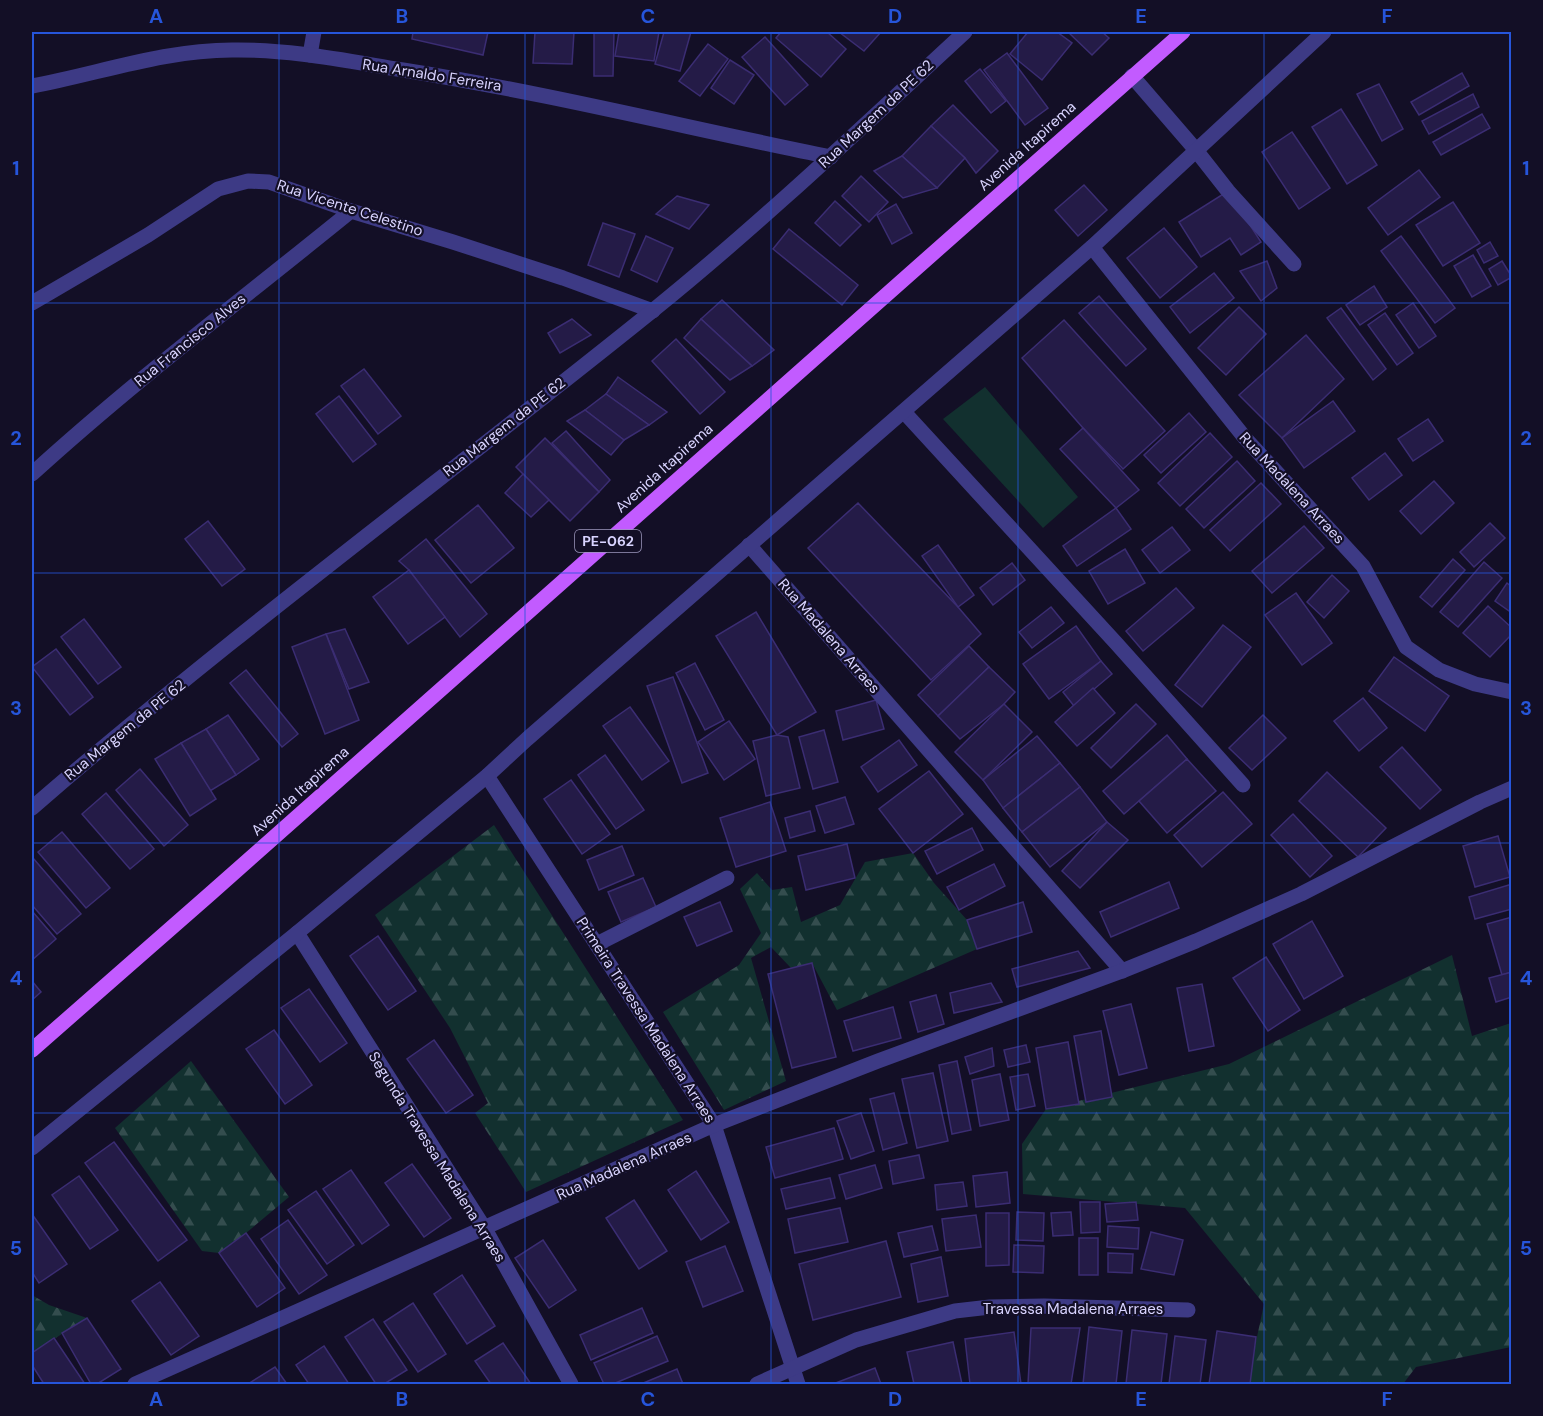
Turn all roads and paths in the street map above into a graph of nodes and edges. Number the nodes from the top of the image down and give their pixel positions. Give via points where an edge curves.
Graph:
1 (314, 32) edge
2 (965, 32) edge
3 (1184, 32) edge
4 (1324, 32) edge
5 (310, 56) junction
6 (1132, 76) junction
7 (32, 86) edge
8 (1195, 149) junction
9 (831, 157) junction
10 (351, 211) junction
11 (1092, 248) junction
12 (1294, 264) dead end
13 (32, 303) edge
14 (653, 311) junction
15 (904, 412) junction
16 (32, 474) edge
17 (749, 545) junction
18 (1512, 692) edge
19 (487, 776) junction
20 (1243, 785) dead end
21 (1512, 788) edge
22 (32, 808) edge
23 (727, 878) dead end
24 (297, 933) junction
25 (597, 944) junction
26 (1122, 971) junction
27 (32, 1050) edge
28 (714, 1125) junction
29 (32, 1148) edge
30 (485, 1229) junction
31 (1188, 1310) dead end
32 (793, 1367) junction
33 (135, 1384) edge
34 (571, 1384) edge
35 (757, 1384) edge
36 (798, 1384) edge

1 - 5 street
2 - 9 street, Rua Margem da PE 62
3 - 6 main road, Avenida Itapirema / PE-062
4 - 8 street
5 - 7 street, Rua Arnaldo Ferreira via 232,50 183,53
5 - 9 street, Rua Arnaldo Ferreira via 491,84
6 - 8 street
6 - 27 main road, Avenida Itapirema / PE-062
8 - 11 street
8 - 12 street
9 - 14 street, Rua Margem da PE 62
10 - 13 street, Rua Vicente Celestino via 269,182 230,185
10 - 14 street, Rua Vicente Celestino via 464,245
10 - 16 street, Rua Francisco Alves via 119,397
11 - 15 street
11 - 18 street, Rua Madalena Arraes via 1245,438 1363,566 1406,647 1439,670 1475,684
14 - 22 street, Rua Margem da PE 62 via 314,575
15 - 17 street
15 - 20 street
17 - 19 street
17 - 26 street, Rua Madalena Arraes
19 - 24 street
19 - 25 street, Primeira Travessa Madalena Arraes
21 - 26 street, Rua Madalena Arraes via 1300,894
23 - 25 street
24 - 29 street
24 - 30 street, Segunda Travessa Madalena Arraes
25 - 28 street, Primeira Travessa Madalena Arraes
26 - 28 street, Rua Madalena Arraes
28 - 30 street, Rua Madalena Arraes
28 - 32 street, Primeira Travessa Madalena Arraes
30 - 33 street, Rua Madalena Arraes
30 - 34 street, Segunda Travessa Madalena Arraes
31 - 32 street, Travessa Madalena Arraes via 1044,1306 955,1311 856,1340
32 - 35 street, Travessa Madalena Arraes
32 - 36 street, Primeira Travessa Madalena Arraes

